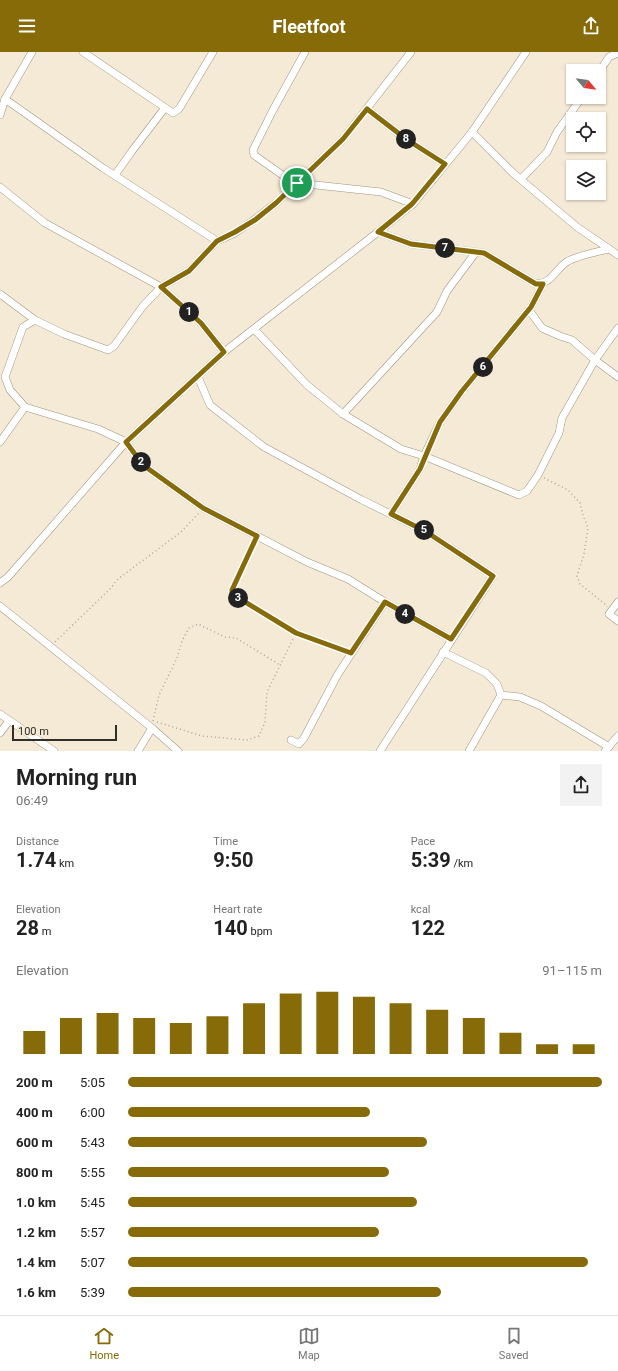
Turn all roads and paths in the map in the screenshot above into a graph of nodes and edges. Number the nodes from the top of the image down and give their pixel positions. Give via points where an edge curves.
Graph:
1 (32, 52) edge
2 (83, 52) edge
3 (213, 52) edge
4 (305, 52) edge
5 (411, 52) edge
6 (526, 52) edge
7 (618, 53) edge
8 (604, 64) edge
9 (5, 99) junction
10 (577, 104) edge
11 (164, 109) junction
12 (367, 109) junction
13 (0, 115) edge
14 (472, 132) junction
15 (445, 164) junction
16 (115, 175) junction
17 (521, 179) junction
18 (297, 183) junction
19 (0, 187) edge
20 (412, 204) junction
21 (378, 232) junction
22 (217, 241) junction
23 (609, 249) junction
24 (476, 252) junction
25 (618, 255) edge
26 (543, 284) junction
27 (161, 287) junction
28 (0, 294) edge
29 (529, 310) junction
30 (35, 320) junction
31 (618, 328) edge
32 (254, 329) junction
33 (224, 352) junction
34 (594, 360) junction
35 (198, 376) junction
36 (618, 377) edge
37 (25, 407) junction
38 (343, 414) junction
39 (0, 442) edge
40 (126, 442) junction
41 (424, 456) junction
42 (538, 475) junction
43 (203, 508) junction
44 (391, 514) junction
45 (257, 536) junction
46 (0, 583) edge
47 (385, 602) junction
48 (618, 602) edge
49 (0, 606) edge
50 (609, 614) junction
51 (618, 621) edge
52 (296, 633) junction
53 (451, 639) junction
54 (51, 646) junction
55 (443, 652) junction
56 (351, 653) junction
57 (280, 665) junction
58 (501, 695) junction
59 (0, 714) edge
60 (9, 721) junction
61 (152, 728) junction
62 (0, 733) edge
63 (618, 736) edge
64 (291, 740) dead end
65 (298, 747) edge
66 (607, 749) edge
67 (54, 751) edge
68 (138, 751) edge
69 (178, 751) edge
70 (380, 751) edge
71 (470, 751) edge

1 - 9 street
2 - 11 street
3 - 11 street via 179,109 172,114
4 - 18 street via 253,150 254,155
5 - 12 street
6 - 14 street
7 - 8 street via 609,57
9 - 13 street
9 - 16 street
10 - 17 street via 557,132 547,152
11 - 16 street
12 - 15 street via 406,139
12 - 18 street via 343,139
14 - 15 street
14 - 17 street
15 - 20 street
16 - 22 street
17 - 23 street via 577,227
18 - 20 street via 381,192
18 - 22 street via 255,220
19 - 27 street via 45,223
20 - 21 street
21 - 24 street via 411,244
21 - 32 street
22 - 27 street via 189,271
23 - 25 street
23 - 26 street via 567,262
24 - 26 street via 484,253 536,284
24 - 38 street via 447,291 437,312
26 - 29 street
27 - 30 street via 143,306 114,346 108,350
27 - 33 street via 201,323
28 - 30 street
29 - 34 street via 542,328 572,340
29 - 41 street via 444,416
30 - 37 street via 23,327 6,377 10,390
31 - 34 street
32 - 33 street
32 - 38 street via 307,385
33 - 35 street
34 - 36 street
34 - 42 street via 562,418 559,432
35 - 40 street
35 - 44 street via 210,405 264,447
37 - 39 street
37 - 40 street via 98,429
38 - 41 street via 401,449
40 - 43 street via 143,465
40 - 46 street
41 - 42 street via 519,495 527,491
41 - 44 street via 420,469
42 - 50 path via 568,490 580,503 588,528 577,576 580,584 606,605
43 - 45 street
43 - 54 path via 181,532 118,579
44 - 53 street via 425,531 493,576
45 - 47 street via 307,562 348,579
45 - 52 path via 232,594
47 - 53 street
47 - 56 street
48 - 50 street
49 - 54 street
50 - 51 street
52 - 56 path
52 - 57 path
53 - 55 street
54 - 61 street
55 - 58 street via 486,673 497,684
55 - 70 street
56 - 65 street
57 - 57 path via 236,638 225,637 198,624 190,628 182,641 178,658 160,695 153,721 202,736 247,740 258,736 265,722 267,692
58 - 66 street via 520,697 542,706
58 - 71 street
59 - 60 street
60 - 62 street
60 - 67 street
61 - 68 street
61 - 69 street
63 - 66 street
64 - 65 street

